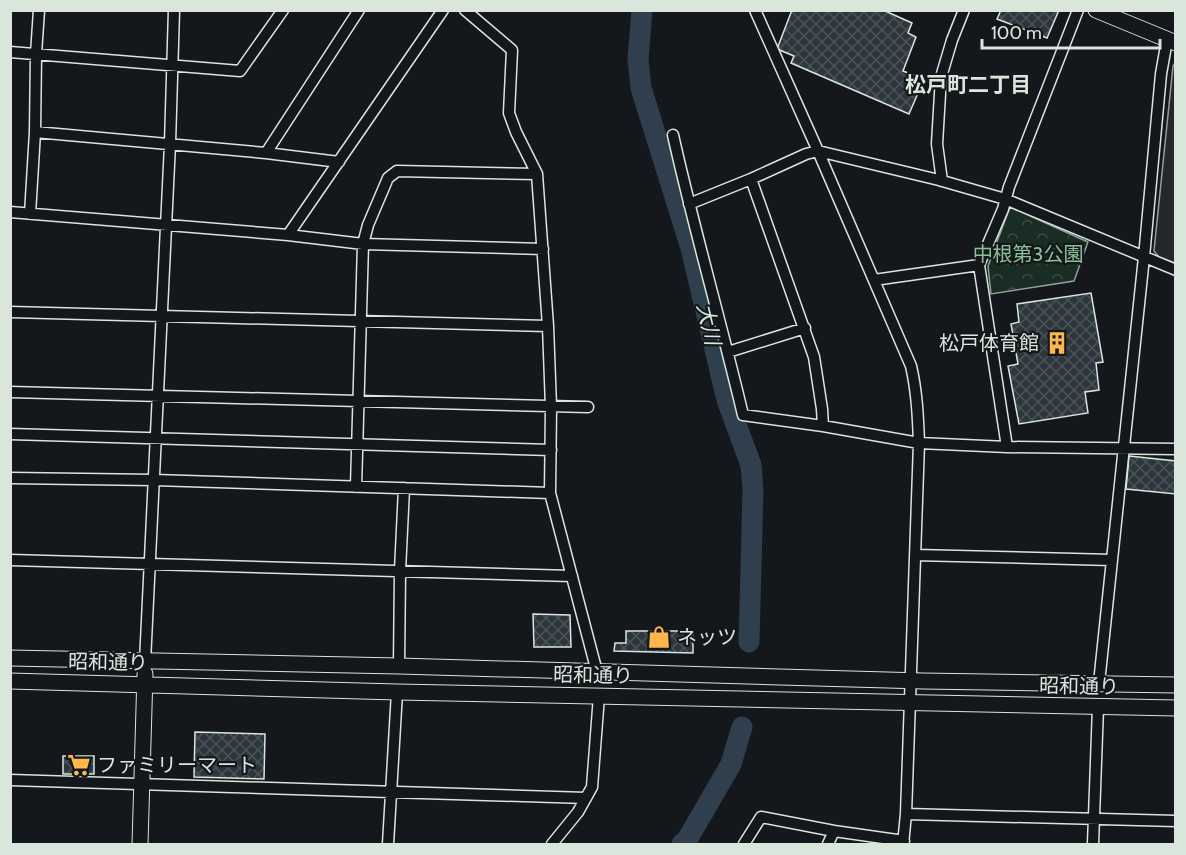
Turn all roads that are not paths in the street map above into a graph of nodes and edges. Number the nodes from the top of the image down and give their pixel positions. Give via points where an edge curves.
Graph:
1 (39, 10) edge
2 (174, 10) edge
3 (283, 10) edge
4 (359, 10) edge
5 (443, 10) edge
6 (465, 10) edge
7 (755, 10) edge
8 (964, 10) edge
9 (1078, 10) edge
10 (1096, 10) edge
11 (1171, 41) edge
12 (10, 52) edge
13 (36, 54) junction
14 (171, 65) junction
15 (35, 132) junction
16 (673, 135) dead end
17 (170, 144) junction
18 (818, 151) junction
19 (266, 153) junction
20 (339, 162) junction
21 (537, 174) junction
22 (751, 179) junction
23 (942, 181) junction
24 (1005, 199) junction
25 (688, 204) junction
26 (10, 212) edge
27 (30, 214) junction
28 (165, 224) junction
29 (288, 235) junction
30 (363, 244) junction
31 (543, 249) junction
32 (1144, 257) junction
33 (980, 265) junction
34 (1176, 270) edge
35 (874, 280) junction
36 (10, 312) edge
37 (161, 316) junction
38 (360, 322) junction
39 (548, 326) junction
40 (805, 328) junction
41 (728, 352) junction
42 (10, 392) edge
43 (158, 397) junction
44 (358, 400) junction
45 (551, 407) junction
46 (588, 407) dead end
47 (823, 426) junction
48 (10, 434) edge
49 (156, 439) junction
50 (919, 443) junction
51 (357, 444) junction
52 (1007, 447) junction
53 (1124, 448) junction
54 (1176, 449) edge
55 (551, 450) junction
56 (10, 478) edge
57 (154, 480) junction
58 (356, 487) junction
59 (404, 488) junction
60 (550, 493) junction
61 (915, 555) junction
62 (10, 560) edge
63 (1112, 560) junction
64 (150, 564) junction
65 (400, 571) junction
66 (572, 576) junction
67 (10, 658) edge
68 (145, 662) junction
69 (399, 666) junction
70 (597, 672) junction
71 (910, 680) junction
72 (10, 681) edge
73 (1099, 683) junction
74 (145, 684) junction
75 (1176, 685) edge
76 (397, 692) junction
77 (599, 696) junction
78 (909, 704) junction
79 (1098, 707) junction
80 (1176, 708) edge
81 (10, 780) edge
82 (142, 783) junction
83 (392, 791) junction
84 (586, 798) junction
85 (906, 814) junction
86 (1094, 819) junction
87 (1176, 821) edge
88 (834, 831) junction
89 (903, 843) edge
90 (140, 844) edge
91 (388, 844) edge
92 (552, 844) edge
93 (744, 844) edge
94 (828, 844) edge
95 (1094, 844) edge

1 - 13 street
2 - 14 street
3 - 14 street via 240,71
4 - 19 street
5 - 20 street
6 - 21 street via 512,50 509,113
7 - 18 street
8 - 23 street via 941,77 937,144
9 - 24 street
10 - 11 street
11 - 32 street via 1160,84
12 - 13 street
13 - 14 street
13 - 15 street
14 - 17 street
15 - 17 street
15 - 27 street
16 - 25 street
17 - 19 street
17 - 28 street
18 - 22 street
18 - 23 street
18 - 35 street
19 - 20 street
20 - 29 street
21 - 30 street via 397,171 388,178
21 - 31 street
22 - 25 street
22 - 40 street
23 - 24 street
24 - 32 street
24 - 33 street
25 - 41 street
26 - 27 street
27 - 28 street
28 - 29 street
28 - 37 street
29 - 30 street
30 - 31 street
30 - 38 street
31 - 39 street
32 - 34 street
32 - 53 street
33 - 35 street
33 - 52 street
35 - 50 street via 911,366
36 - 37 street
37 - 38 street
37 - 43 street
38 - 39 street
38 - 44 street
39 - 45 street
40 - 41 street
40 - 47 street via 814,357
41 - 47 street via 742,415
42 - 43 street
43 - 44 street
43 - 49 street
44 - 45 street
44 - 51 street
45 - 46 street
45 - 55 street
47 - 50 street
48 - 49 street
49 - 51 street
49 - 57 street
50 - 52 street
50 - 61 street
51 - 55 street
51 - 58 street
52 - 53 street
53 - 54 street
53 - 63 street
55 - 60 street
56 - 57 street
57 - 58 street
57 - 64 street
58 - 59 street
59 - 60 street
59 - 65 street
60 - 66 street
61 - 63 street
61 - 71 street
62 - 64 street
63 - 73 street
64 - 65 street
64 - 68 street
65 - 66 street
65 - 69 street
66 - 70 street
67 - 68 street, 昭和通り
68 - 69 street, 昭和通り
68 - 74 street
69 - 70 street, 昭和通り
70 - 71 street, 昭和通り
71 - 73 street, 昭和通り
71 - 78 street
72 - 74 street, 昭和通り
73 - 75 street, 昭和通り
74 - 76 street, 昭和通り
74 - 82 street
76 - 77 street, 昭和通り
76 - 83 street
77 - 78 street, 昭和通り
77 - 84 street via 592,787
78 - 79 street, 昭和通り
78 - 85 street
79 - 80 street, 昭和通り
79 - 86 street
81 - 82 street
82 - 83 street
82 - 90 street
83 - 84 street
83 - 91 street
84 - 92 street
85 - 86 street
85 - 89 street
86 - 87 street
86 - 95 street
88 - 89 street
88 - 93 street via 761,817
88 - 94 street

